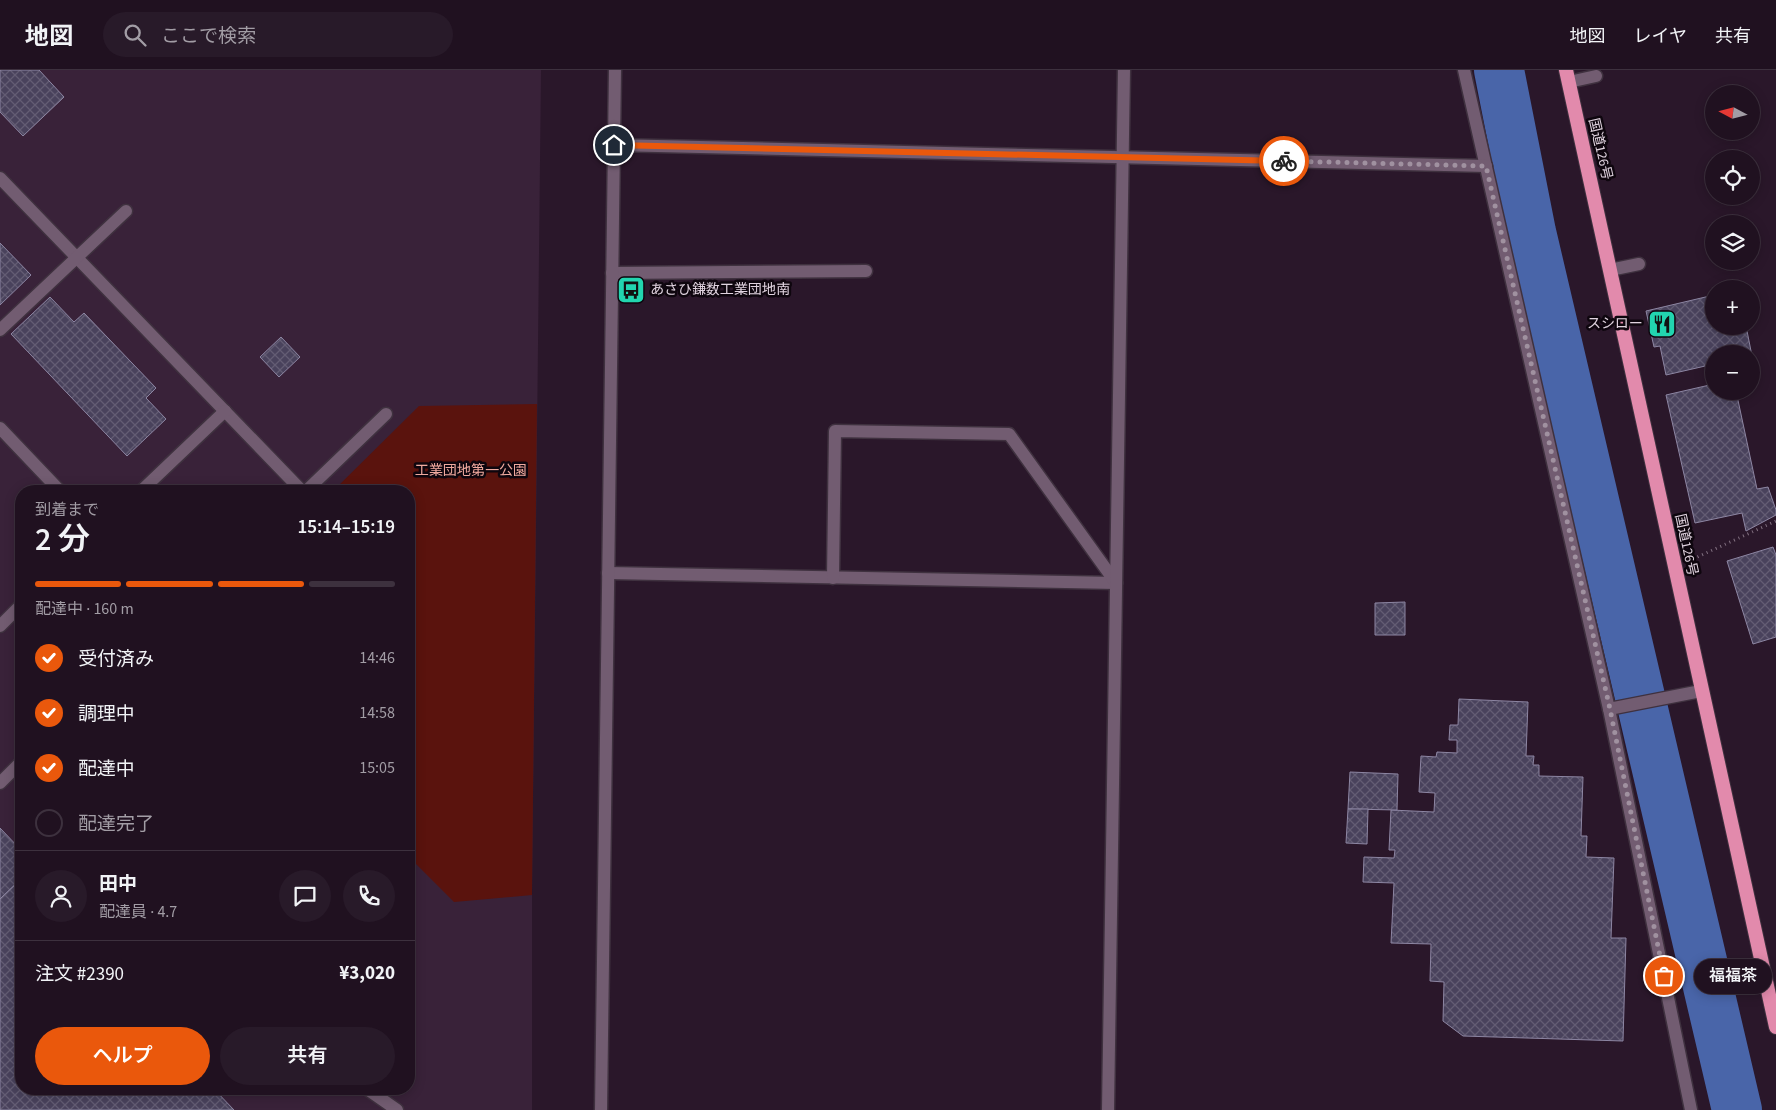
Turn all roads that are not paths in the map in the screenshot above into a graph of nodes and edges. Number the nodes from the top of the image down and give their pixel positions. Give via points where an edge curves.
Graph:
1 (615, 70) edge
2 (1124, 70) edge
3 (1464, 70) edge
4 (1567, 76) edge
5 (1596, 76) dead end
6 (614, 145) junction
7 (1123, 157) junction
8 (1486, 166) junction
9 (0, 178) edge
10 (126, 211) dead end
11 (77, 258) junction
12 (1639, 264) dead end
13 (1610, 270) junction
14 (866, 271) dead end
15 (612, 273) junction
16 (0, 330) edge
17 (225, 411) junction
18 (386, 414) dead end
19 (0, 428) edge
20 (54, 485) edge
21 (147, 485) edge
22 (296, 485) edge
23 (312, 485) edge
24 (608, 574) junction
25 (834, 578) junction
26 (1116, 583) junction
27 (15, 611) edge
28 (0, 626) edge
29 (1701, 691) junction
30 (1610, 709) junction
31 (15, 768) edge
32 (0, 783) edge
33 (1776, 1027) edge
34 (376, 1095) edge
35 (397, 1110) edge
36 (601, 1110) edge
37 (1108, 1110) edge
38 (1690, 1110) edge

1 - 6 street
2 - 7 street
3 - 8 street
4 - 5 street
4 - 13 highway, 国道126号
6 - 7 street
6 - 15 street
7 - 8 street
7 - 26 street
8 - 30 street
9 - 11 street
10 - 11 street
11 - 16 street
11 - 17 street
12 - 13 street
13 - 29 highway, 国道126号
14 - 15 street
15 - 24 street
17 - 21 street
17 - 22 street
18 - 23 street
19 - 20 street
24 - 25 street
24 - 36 street
25 - 26 street
25 - 26 street via 834,431 1009,434
26 - 37 street
27 - 28 street
29 - 30 street
29 - 33 highway, 国道126号
30 - 38 street
31 - 32 street
34 - 35 street

